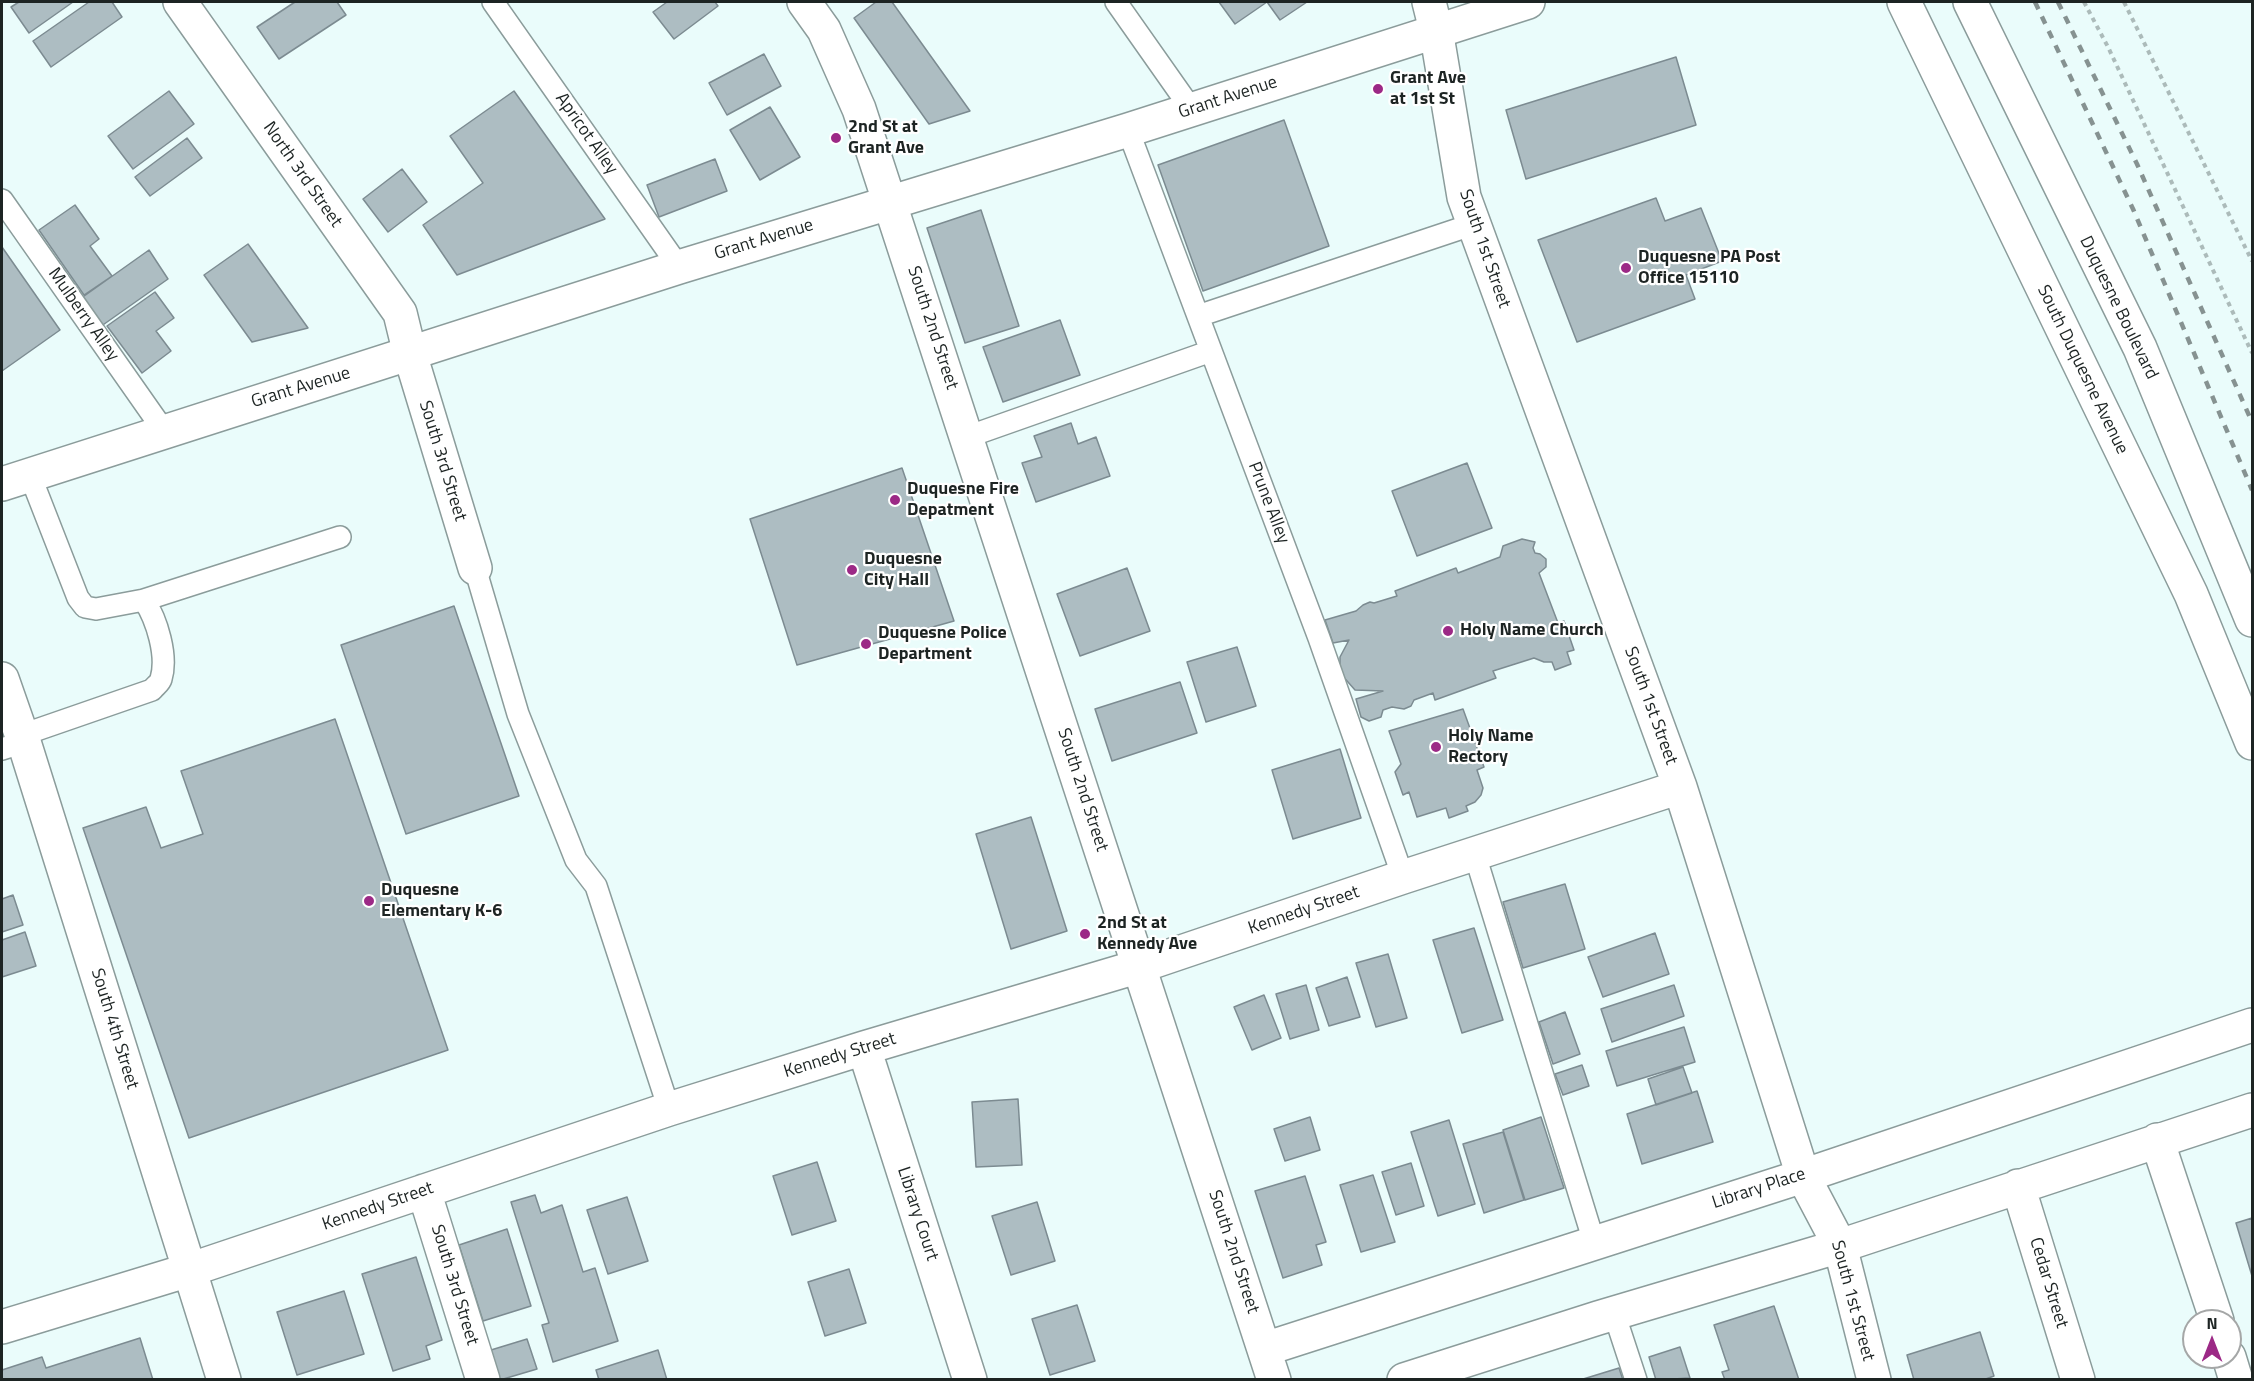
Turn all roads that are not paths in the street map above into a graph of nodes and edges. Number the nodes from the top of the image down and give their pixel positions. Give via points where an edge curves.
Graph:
1 (180, 2) edge
2 (493, 2) edge
3 (804, 2) edge
4 (1116, 2) edge
5 (1528, 2) edge
6 (1904, 2) edge
7 (1970, 2) edge
8 (1433, 16) edge
9 (1192, 110) junction
10 (1128, 130) junction
11 (2, 200) edge
12 (890, 202) junction
13 (1474, 224) junction
14 (679, 267) junction
15 (1198, 316) junction
16 (1211, 351) junction
17 (410, 354) junction
18 (164, 431) junction
19 (967, 437) junction
20 (16, 479) edge
21 (340, 537) dead end
22 (475, 568) joint
23 (144, 600) junction
24 (2253, 620) edge
25 (2, 679) edge
26 (16, 742) edge
27 (2253, 742) edge
28 (1680, 787) junction
29 (1475, 855) junction
30 (1403, 877) junction
31 (1140, 966) junction
32 (2253, 1025) edge
33 (864, 1048) junction
34 (669, 1109) junction
35 (2253, 1110) edge
36 (2157, 1140) junction
37 (1803, 1176) junction
38 (2018, 1186) junction
39 (424, 1191) junction
40 (1594, 1242) junction
41 (1840, 1246) junction
42 (189, 1270) junction
43 (2213, 1309) edge
44 (1614, 1313) junction
45 (2, 1327) edge
46 (1269, 1364) edge
47 (224, 1380) edge
48 (483, 1380) edge
49 (970, 1380) edge
50 (1404, 1380) edge
51 (1636, 1380) edge
52 (1874, 1380) edge
53 (2078, 1380) edge

1 - 17 street, North 3rd Street via 400,313
2 - 14 lane, Apricot Alley
3 - 12 street, South 2nd Street via 824,30 859,109
4 - 9 lane
5 - 8 street, Grant Avenue
6 - 27 street, South Duquesne Avenue via 2191,594
7 - 24 street, Duquesne Boulevard via 2140,348
8 - 9 street, Grant Avenue
8 - 13 street, South 1st Street via 1464,197
9 - 10 street, Grant Avenue
10 - 12 street, Grant Avenue
10 - 15 lane, Prune Alley
11 - 18 lane, Mulberry Alley
12 - 14 street, Grant Avenue
12 - 19 street, South 2nd Street
13 - 15 lane
13 - 28 street, South 1st Street
14 - 17 street, Grant Avenue
15 - 16 lane, Prune Alley
16 - 19 lane
16 - 30 lane, Prune Alley via 1320,638
17 - 18 street, Grant Avenue
17 - 22 street, South 3rd Street
18 - 20 street, Grant Avenue
19 - 31 street, South 2nd Street
20 - 23 lane via 85,607 96,609
21 - 23 lane
22 - 34 lane via 518,714 576,860 596,886
23 - 26 lane via 162,651 160,681 152,690
25 - 26 street, South 4th Street
26 - 42 street, South 4th Street
28 - 29 street, Kennedy Street
28 - 37 street, South 1st Street
29 - 30 street, Kennedy Street
29 - 40 lane
30 - 31 street, Kennedy Street
31 - 33 street, Kennedy Street
31 - 46 street, South 2nd Street
32 - 37 street, Library Place
33 - 34 street, Kennedy Street
33 - 49 street, Library Court
34 - 39 street, Kennedy Street
35 - 36 street
36 - 38 street
36 - 43 street
37 - 40 street, Library Place
37 - 41 street, South 1st Street
38 - 41 street
38 - 53 street, Cedar Street
39 - 42 street, Kennedy Street
39 - 48 street, South 3rd Street
40 - 46 street, Library Place
41 - 44 street
41 - 52 street, South 1st Street
42 - 45 street, Kennedy Street
42 - 47 street, South 4th Street
44 - 50 street
44 - 51 lane

